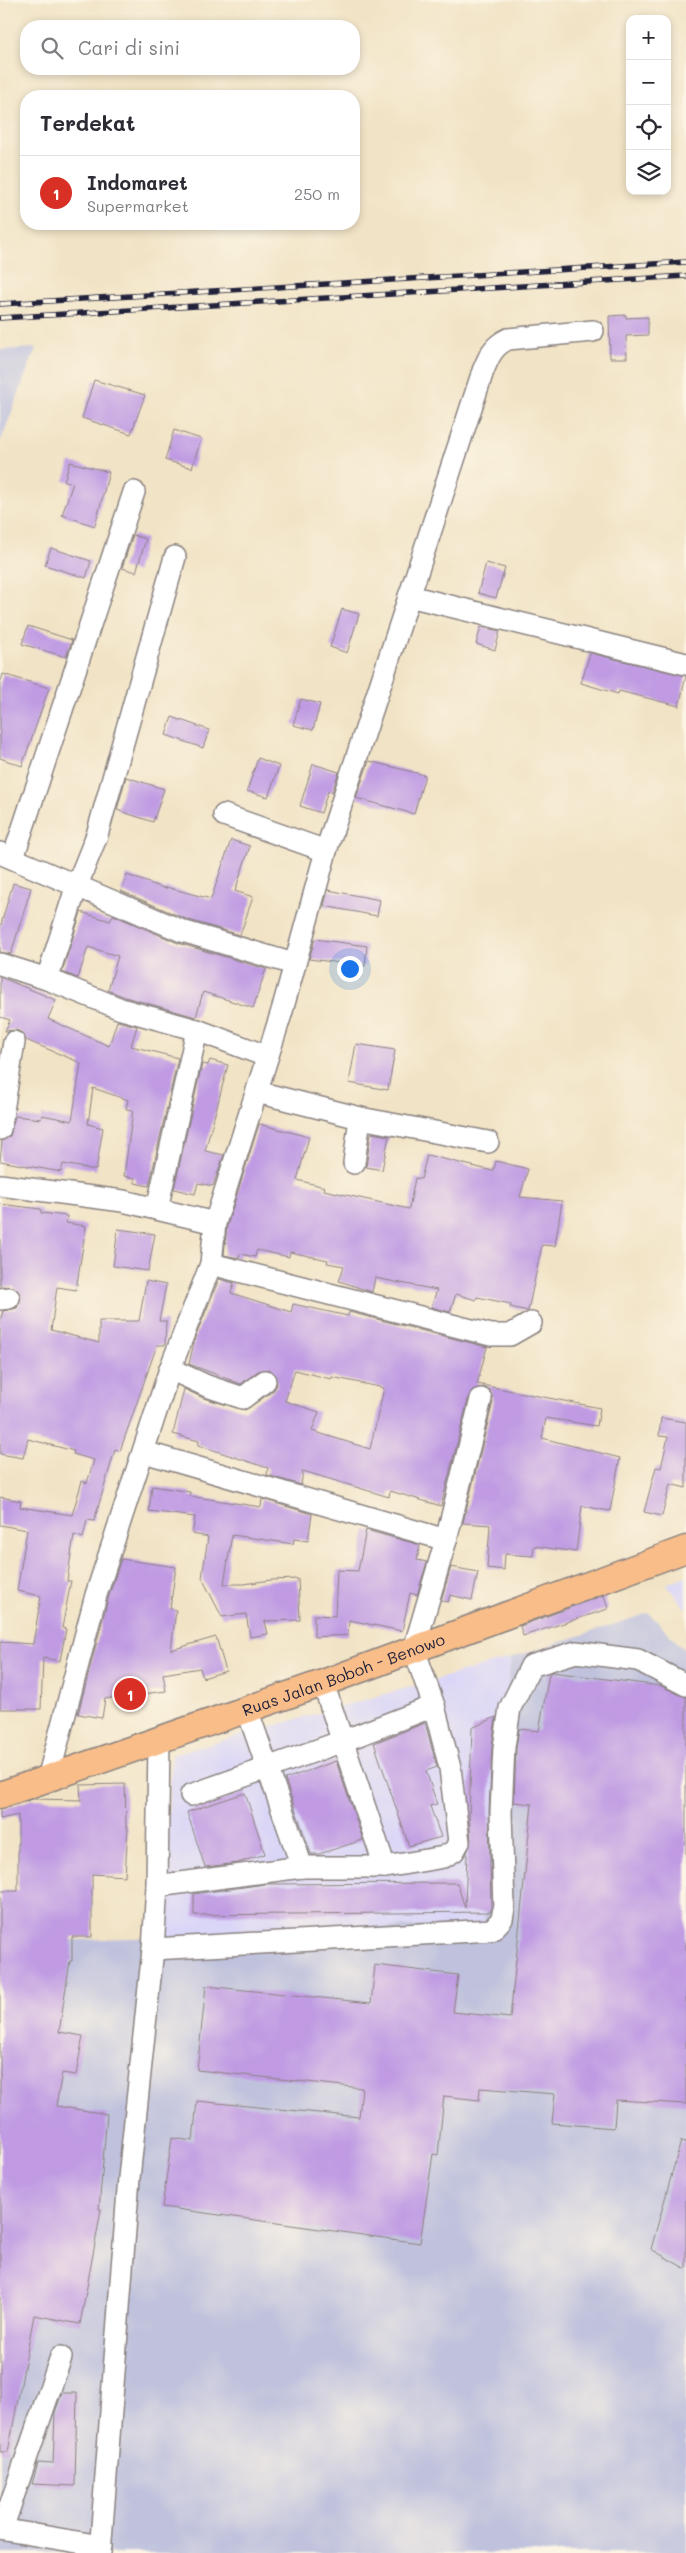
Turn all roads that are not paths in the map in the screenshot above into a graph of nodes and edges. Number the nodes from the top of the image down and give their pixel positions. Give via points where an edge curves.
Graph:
1 (593, 331) dead end
2 (134, 492) dead end
3 (174, 557) dead end
4 (409, 596) junction
5 (686, 664) edge
6 (224, 815) dead end
7 (326, 851) junction
8 (7, 856) edge
9 (77, 885) junction
10 (0, 964) edge
11 (294, 964) junction
12 (47, 979) junction
13 (197, 1030) junction
14 (14, 1042) dead end
15 (266, 1056) junction
16 (256, 1092) junction
17 (360, 1118) junction
18 (0, 1129) edge
19 (488, 1142) dead end
20 (354, 1163) dead end
21 (0, 1185) edge
22 (157, 1209) junction
23 (214, 1223) junction
24 (211, 1264) junction
25 (531, 1323) dead end
26 (170, 1369) junction
27 (265, 1381) dead end
28 (482, 1399) dead end
29 (144, 1452) junction
30 (446, 1540) junction
31 (686, 1550) edge
32 (414, 1649) junction
33 (323, 1683) junction
34 (686, 1685) edge
35 (434, 1706) junction
36 (247, 1709) junction
37 (159, 1740) junction
38 (343, 1741) junction
39 (268, 1768) junction
40 (48, 1779) junction
41 (0, 1795) edge
42 (192, 1795) dead end
43 (302, 1867) junction
44 (385, 1867) junction
45 (157, 1886) junction
46 (152, 1949) junction
47 (61, 2357) dead end
48 (1, 2529) edge
49 (100, 2549) edge

1 - 4 street via 508,339 497,344 489,356
2 - 8 street
3 - 9 street via 97,835
4 - 5 street
4 - 7 street
6 - 7 street
7 - 11 street
8 - 9 street
9 - 11 street via 182,931
9 - 12 street
10 - 12 street
11 - 15 street
12 - 13 street via 121,1009
13 - 15 street
13 - 22 street
14 - 18 street
15 - 16 street
16 - 17 street
16 - 23 street
17 - 19 street
17 - 20 street
21 - 22 street
22 - 23 street
23 - 24 street
24 - 25 street via 491,1335 510,1335
24 - 26 street
26 - 27 street via 243,1398
26 - 29 street
28 - 30 street
29 - 30 street
29 - 40 street via 96,1595
30 - 32 street
31 - 32 main road, Ruas Jalan Boboh - Benowo
32 - 33 main road, Ruas Jalan Boboh - Benowo
32 - 35 street
33 - 36 main road, Ruas Jalan Boboh - Benowo
33 - 38 street
34 - 46 street via 638,1660 576,1652 531,1666 510,1708 504,1747 504,1908 502,1919 492,1930
35 - 38 street
35 - 44 street via 450,1768 459,1842 454,1852 444,1856
36 - 37 main road, Ruas Jalan Boboh - Benowo
36 - 39 street
37 - 40 main road, Ruas Jalan Boboh - Benowo
37 - 45 street
38 - 39 street
38 - 44 street
39 - 42 street
39 - 43 street
40 - 41 main road, Ruas Jalan Boboh - Benowo
43 - 44 street
43 - 45 street
45 - 46 street
46 - 49 street via 129,2178
47 - 48 street
48 - 49 street

